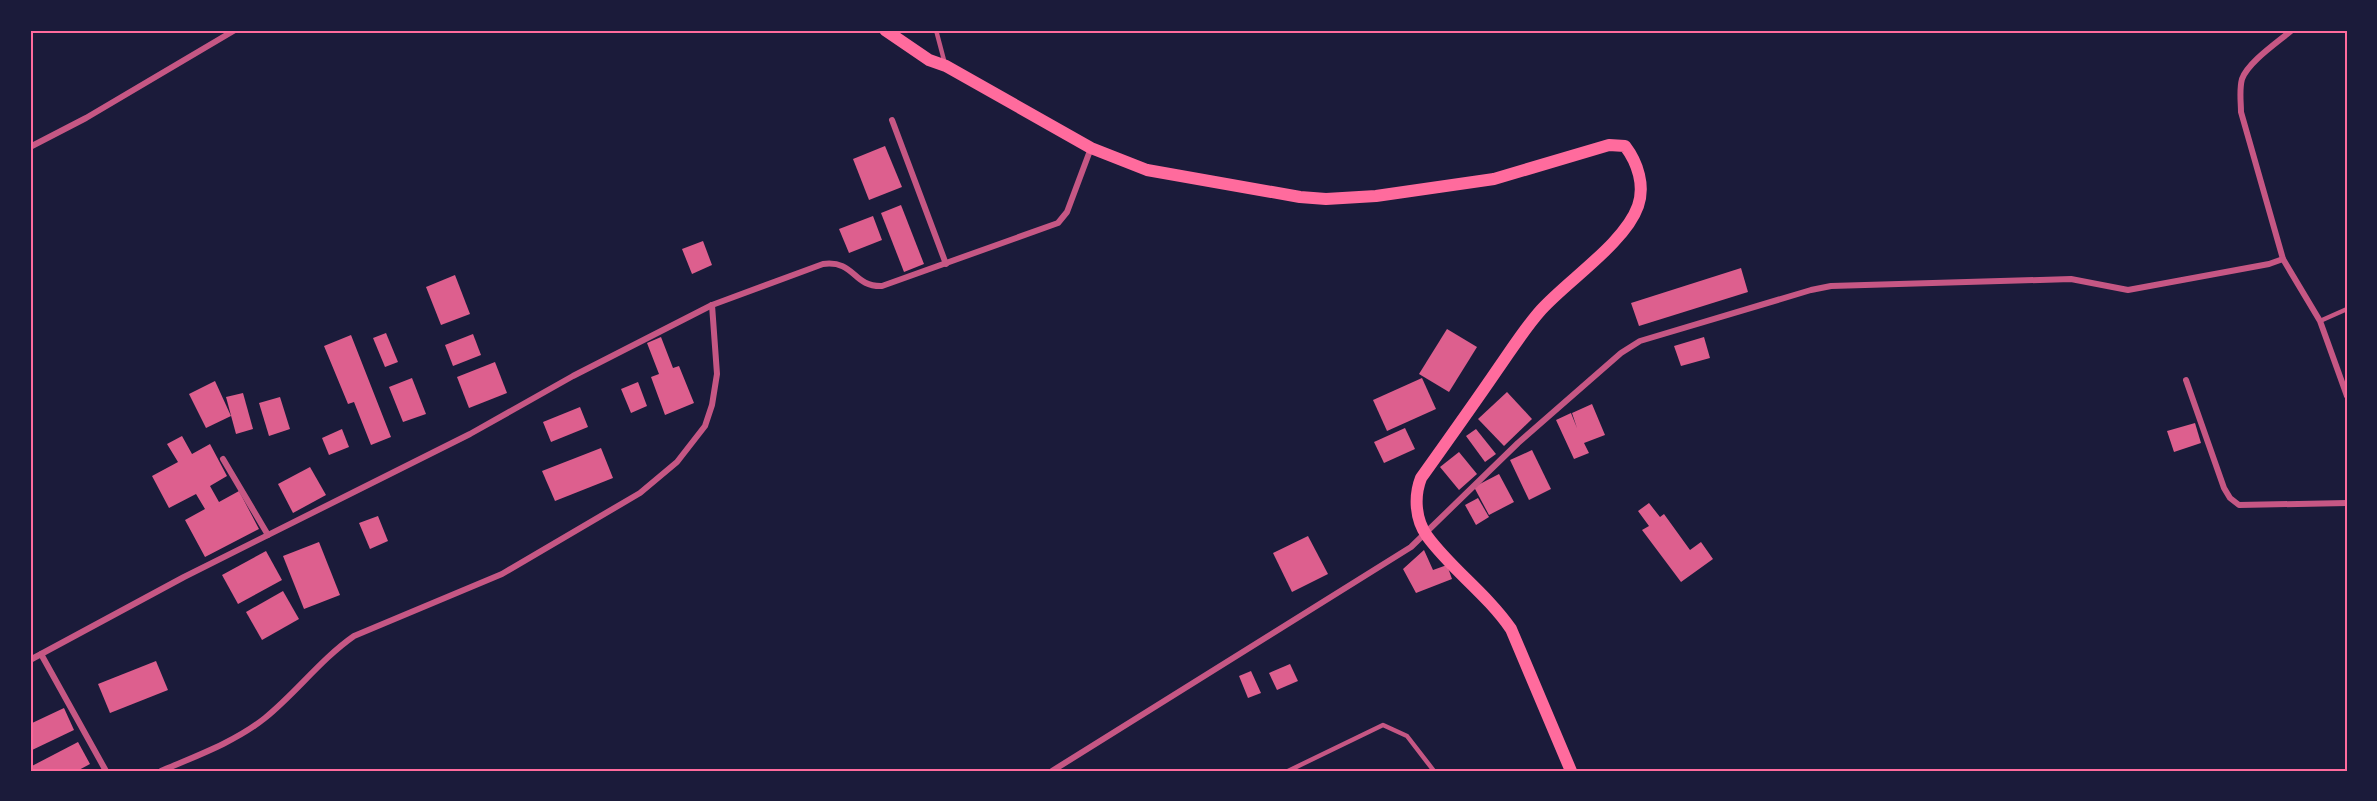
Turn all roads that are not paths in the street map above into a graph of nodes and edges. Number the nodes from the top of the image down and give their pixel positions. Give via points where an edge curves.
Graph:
1 (235, 30) edge
2 (885, 30) edge
3 (936, 30) edge
4 (2292, 30) edge
5 (945, 66) junction
6 (892, 120) dead end
7 (30, 147) edge
8 (1091, 148) junction
9 (2283, 259) junction
10 (946, 264) junction
11 (712, 306) junction
12 (2347, 309) edge
13 (2320, 321) junction
14 (2186, 380) dead end
15 (2347, 396) edge
16 (223, 459) dead end
17 (2347, 503) edge
18 (1426, 534) junction
19 (268, 535) junction
20 (42, 654) junction
21 (30, 660) edge
22 (1055, 770) edge
23 (106, 771) edge
24 (161, 771) edge
25 (1288, 771) edge
26 (1434, 771) edge
27 (1571, 771) edge

1 - 7 street
2 - 5 main road via 929,60
3 - 5 lane
4 - 9 street via 2249,67 2242,79 2240,96 2241,112
5 - 8 main road
6 - 10 street
8 - 10 street via 1067,212 1058,223
8 - 18 main road via 1148,170 1326,199 1494,179 1609,146 1624,146 1640,178 1638,208 1620,234 1531,322 1421,478 1416,503
9 - 13 street
9 - 18 street via 2128,290 2071,279 1831,286 1640,341 1621,353 1518,444
10 - 11 street via 882,286 865,284 843,265 823,264
11 - 19 street
11 - 24 street via 717,374 712,405 705,426 677,462 640,493 502,574 354,636 245,732
12 - 13 lane
13 - 15 street
14 - 17 street via 2229,498 2239,505
16 - 19 street
18 - 22 street
18 - 27 main road via 1511,628
19 - 20 street
20 - 21 street
20 - 23 street
25 - 26 lane via 1383,725 1407,736

